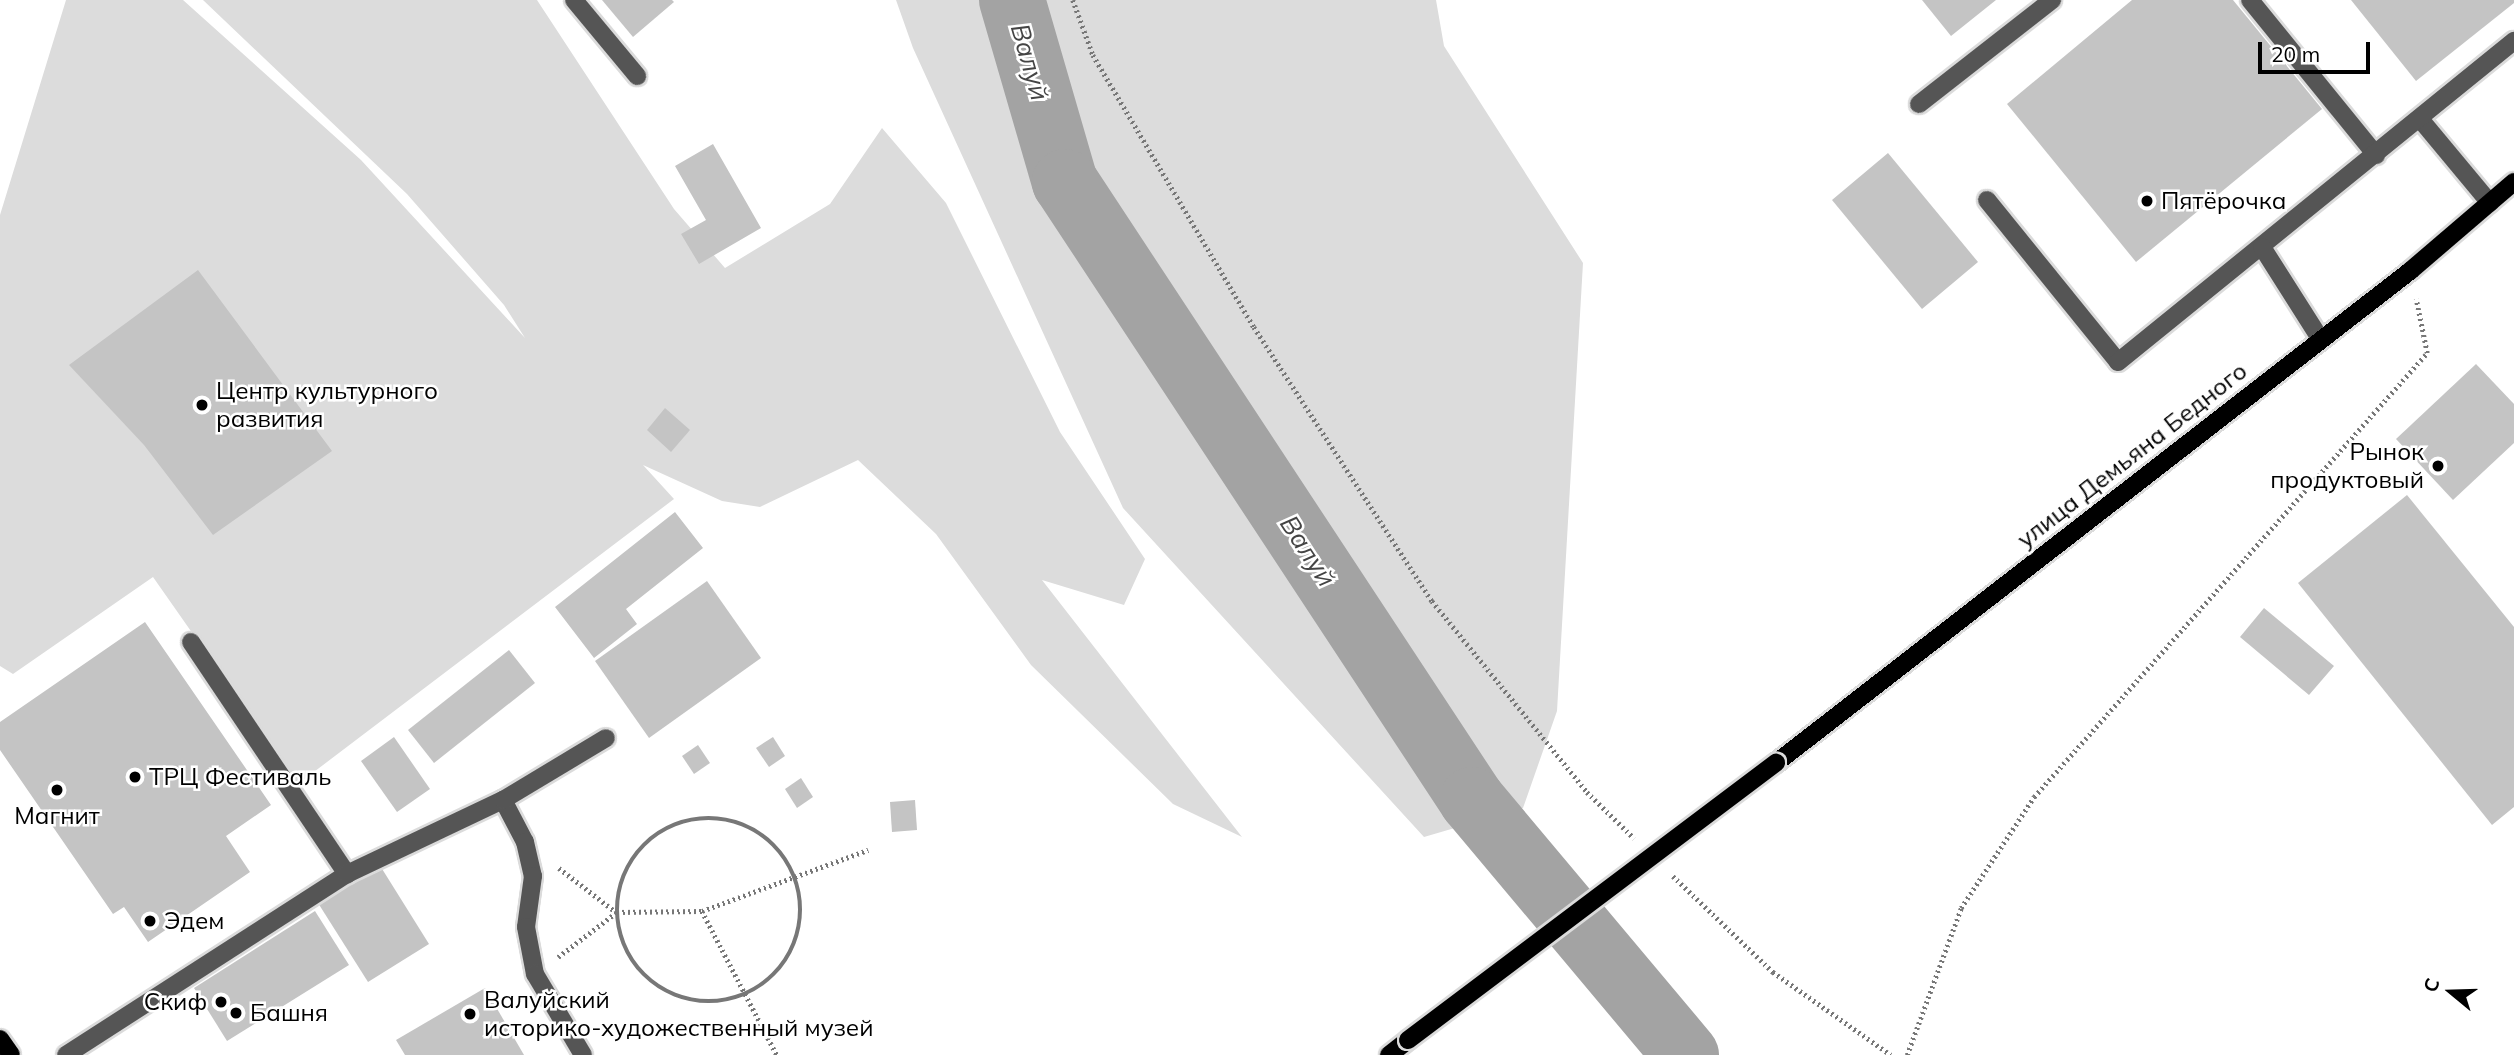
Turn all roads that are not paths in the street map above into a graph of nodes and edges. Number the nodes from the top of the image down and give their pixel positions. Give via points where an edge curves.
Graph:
1 (574, 0) edge
2 (2052, 0) edge
3 (2250, 0) edge
4 (2514, 41) edge
5 (637, 76) dead end
6 (1919, 104) dead end
7 (2420, 119) junction
8 (2376, 155) junction
9 (2514, 182) edge
10 (1987, 200) dead end
11 (2490, 203) junction
12 (2262, 247) junction
13 (2321, 340) junction
14 (191, 642) dead end
15 (606, 738) dead end
16 (503, 800) junction
17 (346, 874) junction
18 (0, 1039) edge
19 (11, 1055) edge
20 (66, 1055) edge
21 (583, 1055) edge
22 (1389, 1055) edge

1 - 5 street
2 - 6 street
3 - 8 street
4 - 7 street
7 - 8 street
7 - 11 street
8 - 12 street
9 - 11 main road, улица Демьяна Бедного
10 - 12 street via 2118,362
11 - 13 main road, улица Демьяна Бедного
12 - 13 street
13 - 22 main road, улица Демьяна Бедного, bridge
14 - 17 street
15 - 16 street
16 - 17 street
16 - 21 street via 525,842 533,876 526,927 535,974
17 - 20 street
18 - 19 main road

